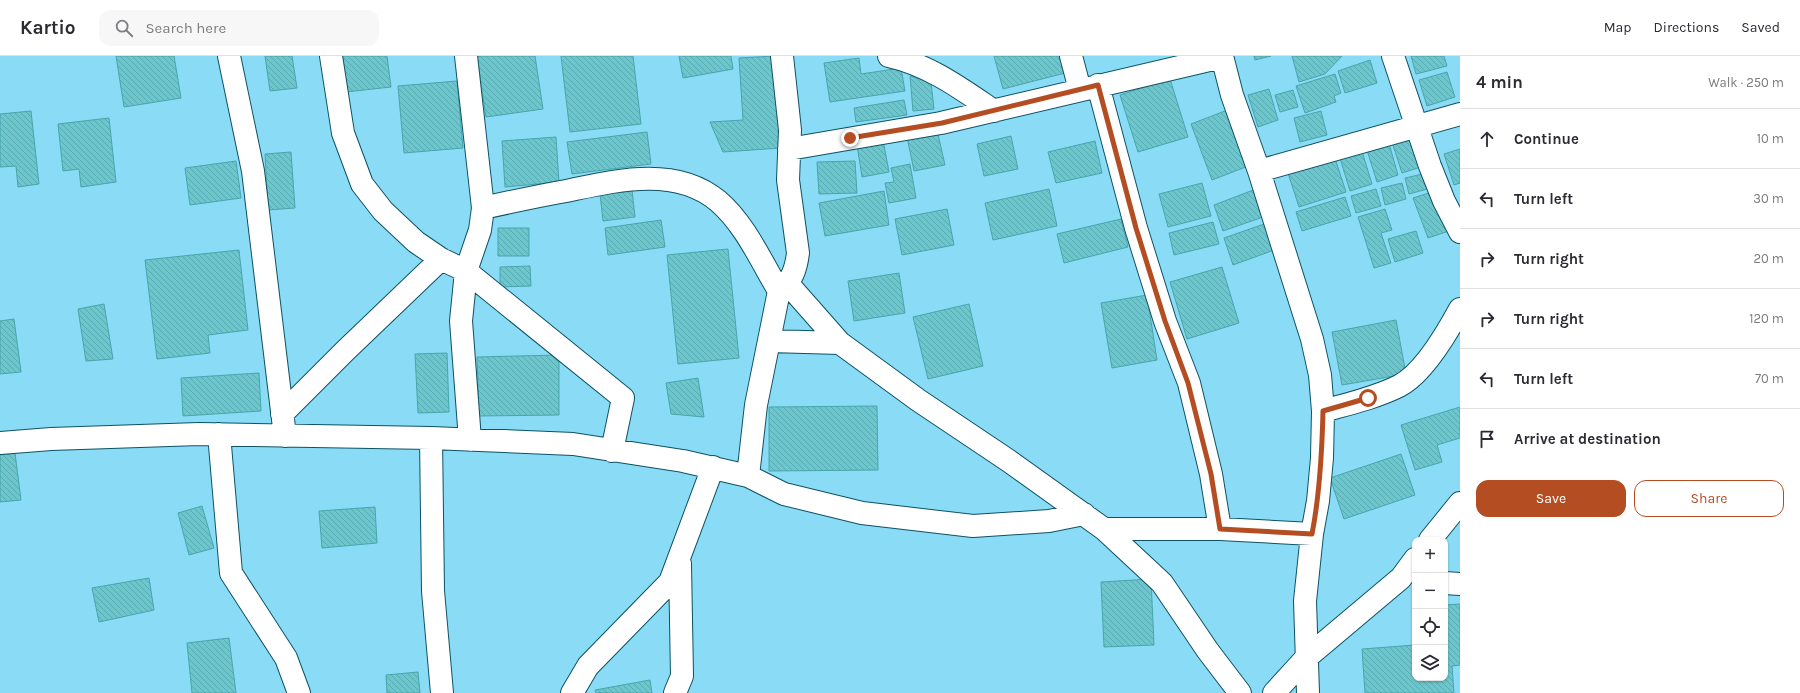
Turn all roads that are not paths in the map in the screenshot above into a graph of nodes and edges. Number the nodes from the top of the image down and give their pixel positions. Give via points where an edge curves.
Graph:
1 (229, 56) edge
2 (331, 56) edge
3 (466, 56) edge
4 (782, 56) edge
5 (889, 56) edge
6 (1071, 56) edge
7 (1393, 56) edge
8 (1222, 57) edge
9 (924, 62) edge
10 (1089, 87) junction
11 (994, 111) junction
12 (1460, 114) edge
13 (1416, 126) junction
14 (789, 149) junction
15 (1259, 171) junction
16 (482, 208) junction
17 (1460, 232) edge
18 (441, 259) junction
19 (466, 271) junction
20 (784, 287) junction
21 (1460, 309) edge
22 (770, 341) junction
23 (840, 343) junction
24 (1323, 411) junction
25 (282, 414) junction
26 (218, 434) junction
27 (285, 436) junction
28 (431, 438) junction
29 (470, 440) junction
30 (0, 443) edge
31 (612, 451) junction
32 (713, 468) junction
33 (748, 476) junction
34 (1460, 503) edge
35 (1084, 514) junction
36 (1104, 529) junction
37 (1220, 529) junction
38 (1312, 534) junction
39 (1432, 537) edge
40 (680, 557) junction
41 (1412, 567) edge
42 (1408, 578) edge
43 (1448, 583) edge
44 (1460, 584) edge
45 (1306, 658) junction
46 (679, 687) edge
47 (299, 693) edge
48 (442, 693) edge
49 (572, 693) edge
50 (1240, 693) edge
51 (1274, 693) edge
52 (1308, 693) edge

1 - 25 street via 253,171
2 - 18 street via 343,133 362,184 384,211 416,242
3 - 16 street
4 - 14 street via 790,130
5 - 9 street
6 - 10 street
7 - 13 street
8 - 10 street
8 - 15 street
9 - 11 street
10 - 11 street
10 - 37 street via 1165,321 1188,383 1211,474
11 - 14 street via 942,123
12 - 13 street
13 - 15 street
13 - 17 street via 1444,200
14 - 20 street via 788,180 798,254 797,266
15 - 24 street via 1312,339 1320,375
16 - 19 street via 480,230
16 - 20 street via 620,180 673,180 701,190 718,201 740,225
18 - 19 street
18 - 25 street
19 - 29 street via 461,321
19 - 31 street via 623,398
20 - 22 street
20 - 23 street
21 - 24 street via 1446,335 1421,368 1400,385 1368,398
22 - 23 street
22 - 33 street via 756,406
23 - 35 street
24 - 38 street via 1322,458
25 - 27 street
26 - 27 street
26 - 30 street
26 - 47 street via 232,573 286,658
27 - 28 street
28 - 29 street
28 - 48 street via 433,591
29 - 31 street via 573,444
31 - 32 street
32 - 33 street
32 - 40 street
33 - 35 street via 784,494 862,514 973,526 1049,521
34 - 39 street
35 - 36 street
36 - 37 street
36 - 50 street via 1162,583
37 - 38 street
38 - 45 street via 1305,601
40 - 46 street
40 - 49 street via 670,582 588,666
41 - 42 street
42 - 45 street
43 - 44 street
45 - 51 street
45 - 52 street

